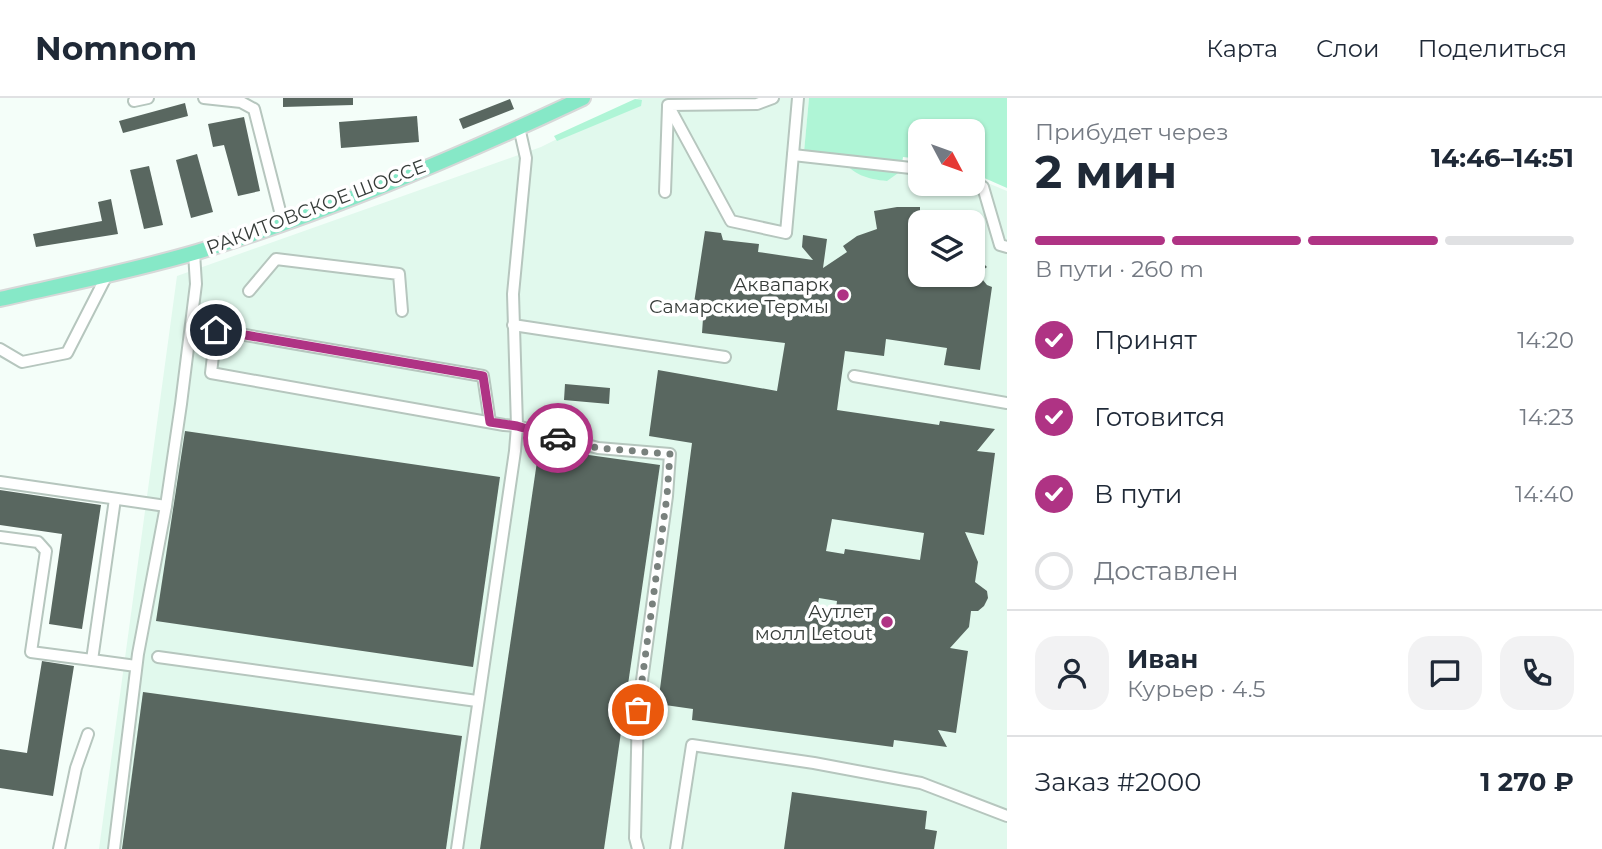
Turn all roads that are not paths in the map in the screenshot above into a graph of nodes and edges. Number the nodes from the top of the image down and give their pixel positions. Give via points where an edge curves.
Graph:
1 (148, 98) edge
2 (204, 98) edge
3 (583, 98) edge
4 (773, 98) edge
5 (799, 98) edge
6 (134, 102) dead end
7 (667, 102) edge
8 (519, 127) junction
9 (793, 155) junction
10 (908, 168) edge
11 (665, 192) dead end
12 (985, 194) edge
13 (284, 223) junction
14 (1007, 247) edge
15 (194, 253) junction
16 (107, 275) junction
17 (249, 291) dead end
18 (0, 299) edge
19 (402, 311) dead end
20 (513, 325) junction
21 (0, 349) edge
22 (725, 357) dead end
23 (854, 376) dead end
24 (1007, 403) edge
25 (490, 422) junction
26 (517, 426) junction
27 (0, 482) edge
28 (115, 499) junction
29 (166, 506) junction
30 (0, 537) edge
31 (158, 657) dead end
32 (92, 660) junction
33 (136, 666) junction
34 (477, 701) junction
35 (89, 734) dead end
36 (1007, 816) edge
37 (59, 849) edge
38 (114, 849) edge
39 (457, 849) edge
40 (638, 849) edge
41 (676, 849) edge

1 - 6 lane
2 - 13 lane via 241,102 254,109
3 - 8 main road, РАКИТОВСКОЕ ШОССЕ
4 - 7 lane via 757,104
5 - 9 lane
7 - 9 lane via 731,222 786,233
7 - 11 lane
8 - 13 main road, РАКИТОВСКОЕ ШОССЕ
8 - 20 lane via 526,158
9 - 10 lane
12 - 14 lane via 1000,245
13 - 15 main road, РАКИТОВСКОЕ ШОССЕ
15 - 16 main road, РАКИТОВСКОЕ ШОССЕ
15 - 29 lane via 196,284
16 - 18 main road, РАКИТОВСКОЕ ШОССЕ
16 - 21 lane via 67,353 22,362
17 - 19 lane via 276,259 399,274
20 - 22 lane
20 - 26 lane
23 - 24 lane
25 - 25 lane via 211,373 216,330 483,376
25 - 26 lane
26 - 34 lane
26 - 40 lane via 598,448 670,454 638,710
27 - 28 lane
28 - 29 lane
28 - 32 lane
29 - 33 lane
30 - 32 lane via 38,542 47,551 31,652
31 - 34 lane
32 - 33 lane
33 - 38 lane
34 - 39 lane
35 - 37 lane via 76,768
36 - 41 lane via 921,783 692,745

